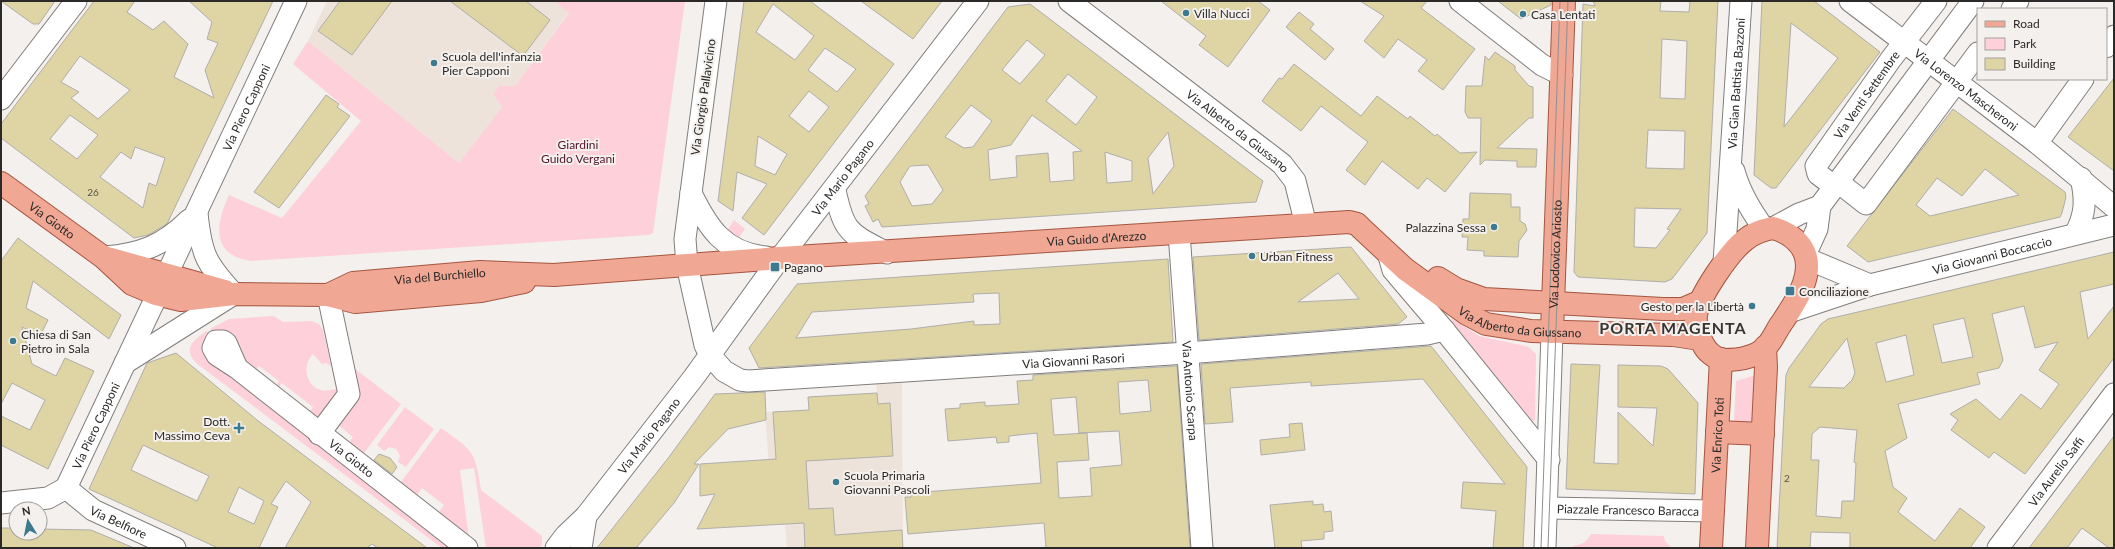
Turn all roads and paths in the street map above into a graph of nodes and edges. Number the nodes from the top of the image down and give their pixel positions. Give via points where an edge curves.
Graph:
1 (76, 1) edge
2 (296, 1) edge
3 (716, 1) edge
4 (978, 1) edge
5 (1069, 1) edge
6 (1460, 1) edge
7 (1564, 1) edge
8 (1741, 1) edge
9 (1850, 1) edge
10 (1936, 1) edge
11 (1973, 1) edge
12 (2114, 36) edge
13 (1904, 42) junction
14 (2107, 46) edge
15 (1977, 54) edge
16 (1928, 61) junction
17 (1562, 75) junction
18 (2082, 80) edge
19 (1956, 82) junction
20 (1, 99) edge
21 (2037, 143) junction
22 (1732, 165) junction
23 (2081, 178) junction
24 (1, 182) edge
25 (1836, 185) junction
26 (835, 190) junction
27 (691, 193) junction
28 (1820, 206) junction
29 (2114, 207) edge
30 (197, 213) junction
31 (1306, 225) junction
32 (2114, 225) edge
33 (1769, 229) junction
34 (1179, 233) junction
35 (2075, 234) junction
36 (1386, 250) junction
37 (887, 253) junction
38 (1807, 256) junction
39 (103, 257) junction
40 (780, 258) junction
41 (1724, 263) junction
42 (687, 265) junction
43 (166, 274) junction
44 (1870, 285) junction
45 (156, 294) junction
46 (234, 294) junction
47 (328, 295) junction
48 (1700, 302) junction
49 (1554, 304) junction
50 (1789, 312) junction
51 (1444, 330) junction
52 (1552, 332) junction
53 (1700, 339) junction
54 (1765, 347) junction
55 (1187, 353) junction
56 (710, 355) junction
57 (1721, 359) junction
58 (125, 363) junction
59 (237, 368) dead end
60 (2114, 394) edge
61 (1717, 432) junction
62 (319, 434) junction
63 (1763, 434) junction
64 (1549, 460) junction
65 (66, 488) junction
66 (1, 502) edge
67 (1547, 508) junction
68 (1713, 511) junction
69 (586, 516) junction
70 (175, 548) edge
71 (467, 548) edge
72 (556, 548) edge
73 (581, 548) edge
74 (1202, 548) edge
75 (1545, 548) edge
76 (1711, 548) edge
77 (1757, 548) edge
78 (1998, 548) edge

1 - 20 street
2 - 30 street, Via Piero Capponi
3 - 27 street, Via Giorgio Pallavicino
4 - 26 street, Via Mario Pagano
5 - 31 street, Via Alberto da Giussano via 1282,164 1294,181
6 - 17 street via 1542,65
7 - 17 main road, Via Lodovico Ariosto
8 - 22 street, Via Gian Battista Bazzoni
9 - 13 street, Via Lorenzo Mascheroni
10 - 13 street, Via Venti Settembre
11 - 16 street
12 - 14 street
13 - 16 street, Via Lorenzo Mascheroni
13 - 25 street, Via Venti Settembre via 1816,166 1818,174
15 - 19 street, Via Venti Settembre
16 - 19 street, Via Lorenzo Mascheroni
16 - 25 street
17 - 49 main road, Via Lodovico Ariosto
18 - 21 street
19 - 21 street, Via Lorenzo Mascheroni
19 - 25 street, Via Venti Settembre via 1866,204
21 - 23 street, Via Lorenzo Mascheroni
22 - 33 street, Via Gian Battista Bazzoni via 1738,186 1751,211
22 - 41 street, Via Gian Battista Bazzoni
23 - 29 street, Via Lorenzo Mascheroni
23 - 35 street via 2086,198 2085,208
24 - 39 main road, Via Giotto
25 - 28 street
26 - 37 street via 843,222 850,232
26 - 40 street, Via Mario Pagano
27 - 40 street via 702,216 716,235 729,246 756,256
27 - 42 street, Via Giorgio Pallavicino via 685,239
28 - 33 street
28 - 38 street via 1817,229
30 - 39 street via 175,234 154,246 132,254
30 - 43 street, Via Piero Capponi
30 - 46 street via 199,241 206,260
31 - 34 main road, Via Guido d'Arezzo
31 - 36 main road, Via Alberto da Giussano via 1349,222 1356,224
32 - 35 street, Via Giovanni Boccaccio
33 - 38 main road via 1787,233
33 - 41 main road via 1744,240
34 - 37 main road, Via Guido d'Arezzo
34 - 55 street, Via Antonio Scarpa
35 - 44 street, Via Giovanni Boccaccio
36 - 49 main road, Via Alberto da Giussano via 1413,262 1456,290 1470,295 1498,301
36 - 51 street, Via Alberto da Giussano via 1393,270
36 - 52 main road, Via Alberto da Giussano via 1404,269 1476,320 1497,327
37 - 40 main road, Via Guido d'Arezzo
38 - 44 street
38 - 50 main road via 1804,281
39 - 43 main road, Via Giotto
39 - 45 main road, Via Giotto via 132,284
40 - 42 main road, Via del Burchiello
40 - 56 street, Via Mario Pagano
41 - 48 main road
42 - 47 main road, Via del Burchiello via 554,275 481,291 355,302
42 - 56 street via 700,328
43 - 45 street, Via Piero Capponi
43 - 46 main road, Via Giotto
44 - 50 street, Via Giovanni Boccaccio
45 - 46 main road, Via del Burchiello via 182,300
45 - 58 street, Via Piero Capponi
46 - 47 main road, Via del Burchiello
46 - 58 street
47 - 62 street via 350,394
48 - 49 main road, Via Alberto da Giussano via 1683,309
48 - 53 main road via 1696,325
49 - 52 main road, Via Lodovico Ariosto
50 - 54 main road
51 - 55 street, Via Giovanni Rasori via 1427,334
51 - 64 street, Via Alberto da Giussano
52 - 53 main road, Via Alberto da Giussano via 1673,335
52 - 64 street, Via Lodovico Ariosto
53 - 57 main road via 1705,348
54 - 57 main road via 1737,360
54 - 63 main road
55 - 56 street, Via Giovanni Rasori via 748,381 732,376
55 - 74 street, Via Antonio Scarpa
56 - 69 street, Via Mario Pagano
57 - 61 main road, Via Enrico Toti
58 - 65 street, Via Piero Capponi
59 - 62 street, Via Giotto
60 - 78 street, Via Aurelio Saffi
61 - 63 main road
61 - 68 main road, Via Enrico Toti
62 - 71 street, Via Giotto
63 - 77 main road
64 - 67 street, Via Lodovico Ariosto
65 - 66 street via 48,498
65 - 70 street, Via Belfiore via 93,510
67 - 68 street, Piazzale Francesco Baracca
67 - 75 street, Piazzale Francesco Baracca
68 - 76 main road, Piazzale Francesco Baracca
69 - 72 street, Via Mario Pagano
69 - 73 street

